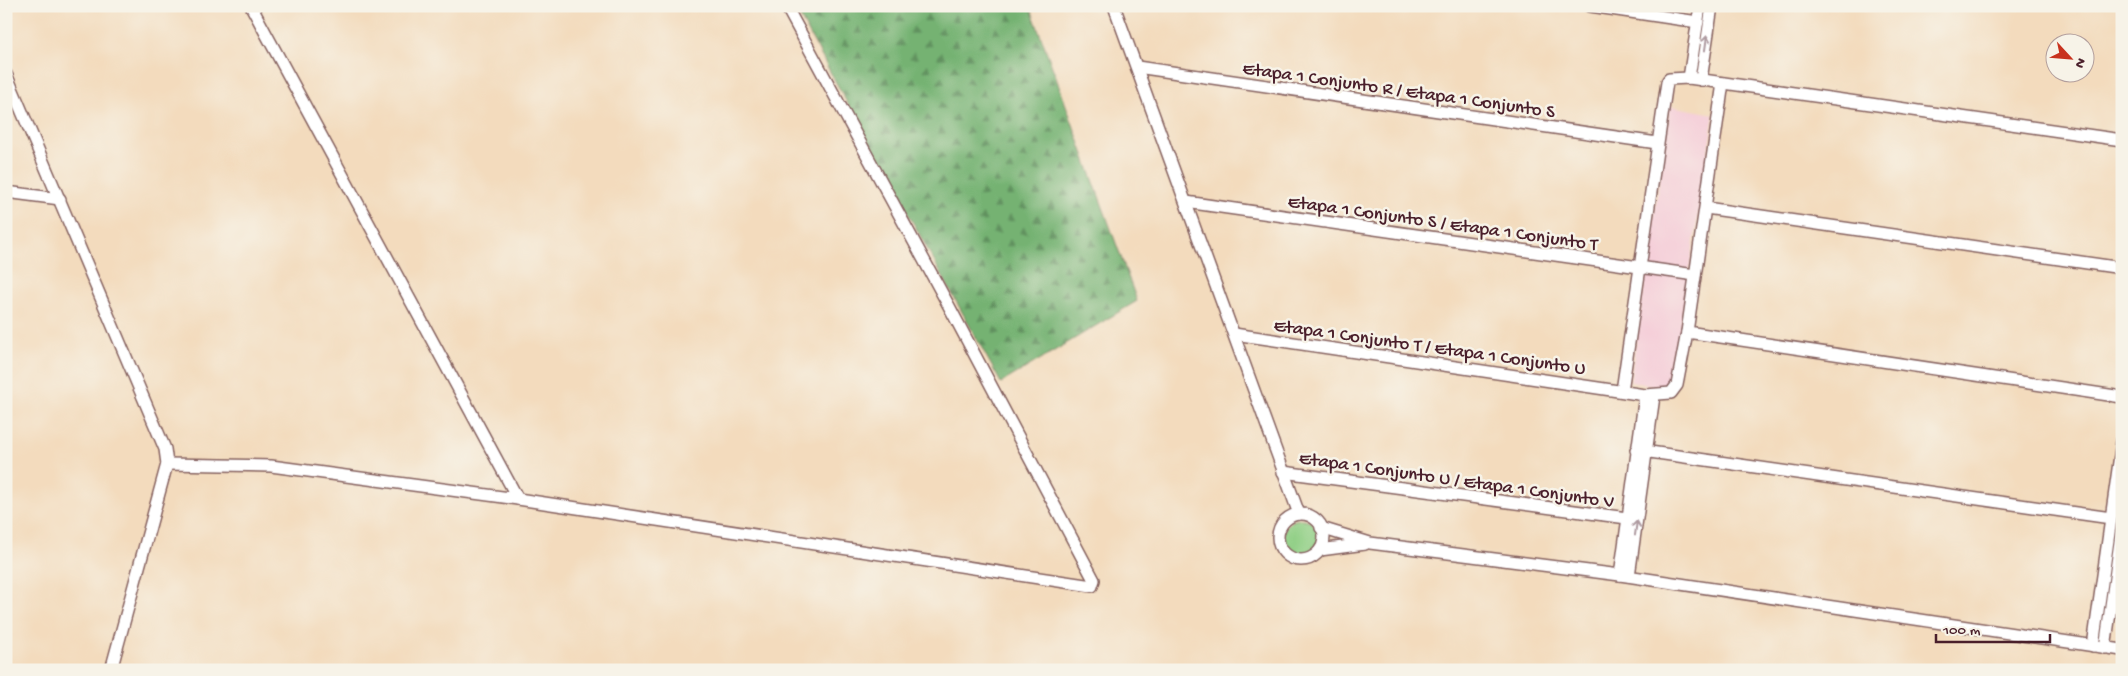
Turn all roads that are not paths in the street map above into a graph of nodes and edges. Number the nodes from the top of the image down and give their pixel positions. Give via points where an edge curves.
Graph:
1 (251, 6) edge
2 (786, 6) edge
3 (1114, 6) edge
4 (1590, 6) edge
5 (1700, 6) edge
6 (1712, 6) edge
7 (1698, 22) junction
8 (1137, 67) junction
9 (6, 74) edge
10 (1689, 78) junction
11 (1701, 80) junction
12 (1723, 83) junction
13 (2122, 140) edge
14 (1657, 143) junction
15 (6, 192) edge
16 (60, 200) junction
17 (1186, 202) junction
18 (1706, 208) junction
19 (1639, 266) junction
20 (2122, 268) edge
21 (1695, 276) junction
22 (1687, 332) junction
23 (1234, 334) junction
24 (1622, 391) junction
25 (1649, 395) junction
26 (2122, 397) edge
27 (2122, 441) edge
28 (1642, 452) junction
29 (2120, 463) edge
30 (167, 464) junction
31 (1283, 472) junction
32 (518, 499) junction
33 (1299, 514) junction
34 (1627, 518) junction
35 (2111, 518) junction
36 (1321, 528) junction
37 (2122, 528) edge
38 (1370, 543) junction
39 (1320, 550) junction
40 (1624, 576) junction
41 (2112, 587) edge
42 (2099, 647) junction
43 (2122, 650) edge
44 (111, 670) edge

1 - 32 street
2 - 32 street via 959,325 1094,585 1090,587
3 - 8 street
4 - 7 street
5 - 7 street
11 -> 6 street
7 - 10 street
8 - 14 street, Etapa 1 Conjunto R / Etapa 1 Conjunto S
8 - 17 street
9 - 16 street
10 - 11 street
10 - 14 street via 1671,78 1667,82
11 - 12 street
12 - 13 street
12 - 18 street
14 - 19 street
15 - 16 street
16 - 30 street via 166,449
17 - 19 street, Etapa 1 Conjunto S / Etapa 1 Conjunto T
17 - 23 street
18 - 20 street
18 - 21 street
19 - 21 street, Etapa 1 Conjunto S / Etapa 1 Conjunto T
19 - 24 street
21 - 22 street
22 - 25 street via 1676,388 1671,393
22 - 26 street
23 - 24 street, Etapa 1 Conjunto T / Etapa 1 Conjunto U
23 - 31 street
24 - 25 street, Etapa 1 Conjunto T / Etapa 1 Conjunto U
25 - 28 street
27 - 29 street
28 - 34 street
28 - 35 street
40 -> 28 street
29 - 35 street
30 - 32 street via 271,466
30 - 44 street
31 - 33 street
31 - 34 street, Etapa 1 Conjunto U / Etapa 1 Conjunto V
33 - 36 street via 1312,517
33 - 39 street via 1281,525 1280,546 1288,557 1295,559 1309,558
34 - 40 street
35 - 41 street
36 - 38 street
36 - 39 street
37 - 41 street
38 - 39 street
38 - 40 street
40 - 42 street
41 - 42 street
42 - 43 street

